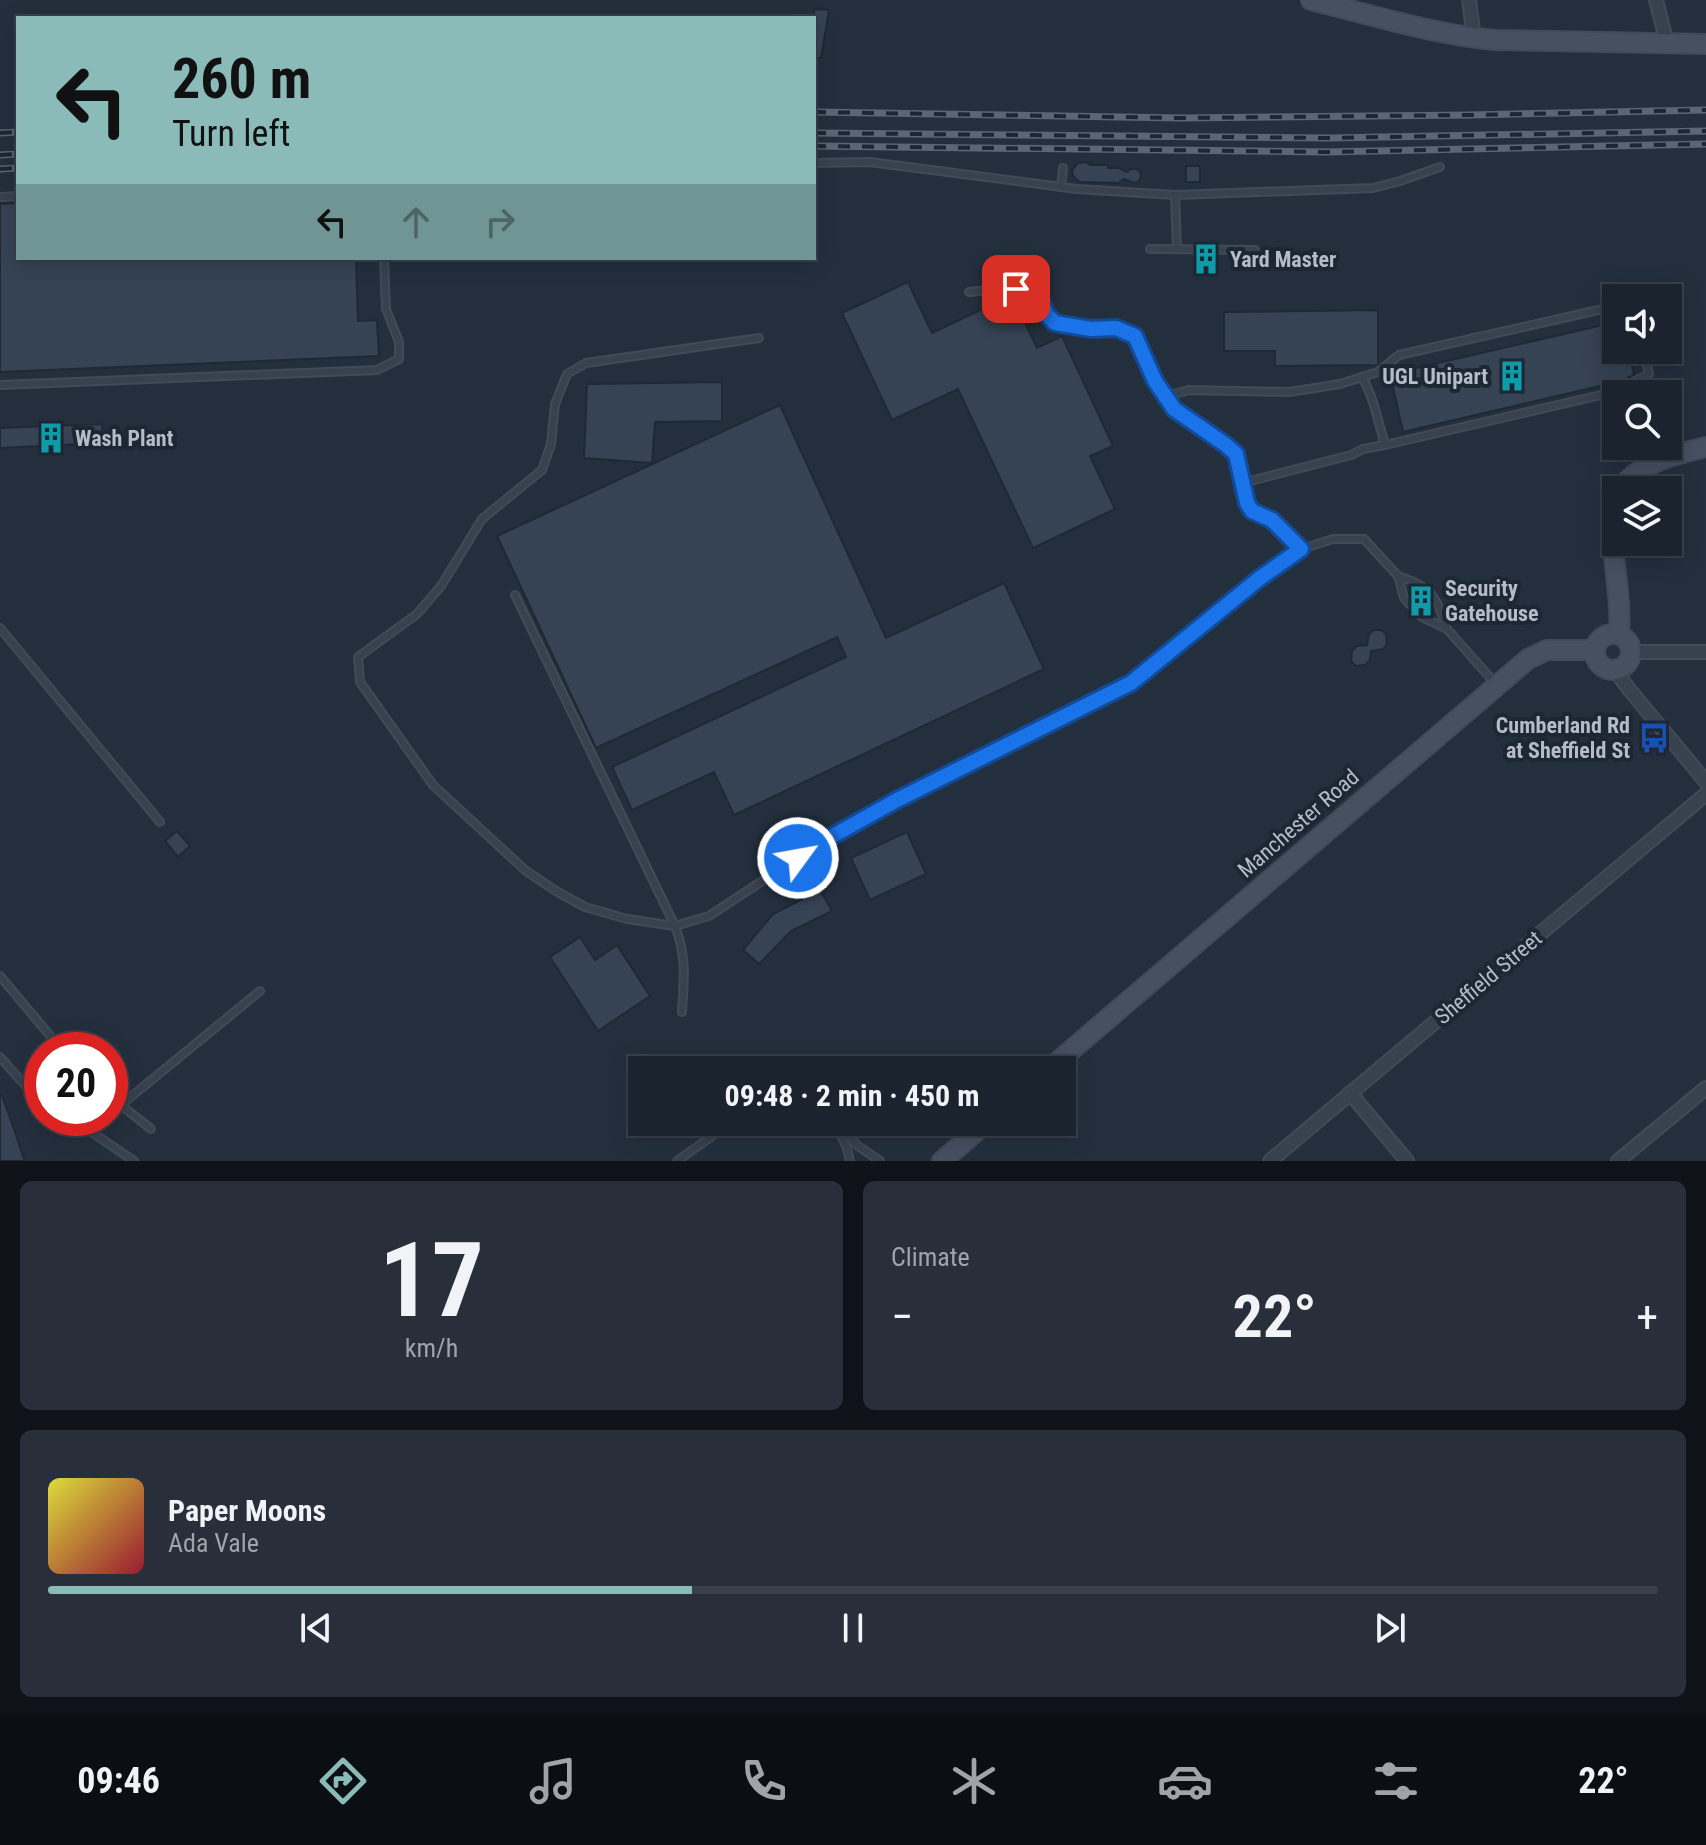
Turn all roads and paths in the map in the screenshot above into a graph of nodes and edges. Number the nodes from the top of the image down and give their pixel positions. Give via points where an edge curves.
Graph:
1 (1311, 0) edge
2 (1469, 0) edge
3 (1656, 0) edge
4 (1474, 38) junction
5 (1667, 43) junction
6 (1706, 44) edge
7 (816, 163) edge
8 (1440, 167) dead end
9 (1063, 168) dead end
10 (1061, 187) junction
11 (1175, 195) junction
12 (1150, 249) dead end
13 (1177, 249) junction
14 (1255, 250) dead end
15 (384, 260) edge
16 (969, 292) dead end
17 (1602, 309) edge
18 (759, 338) dead end
19 (1647, 364) edge
20 (1362, 377) junction
21 (0, 385) edge
22 (1166, 396) junction
23 (1385, 445) junction
24 (1706, 447) edge
25 (1632, 476) edge
26 (1242, 483) junction
27 (1301, 549) junction
28 (1614, 556) edge
29 (1398, 576) junction
30 (515, 595) dead end
31 (0, 628) edge
32 (1447, 629) junction
33 (1619, 634) junction
34 (1595, 650) junction
35 (1632, 652) junction
36 (1706, 652) edge
37 (1615, 670) junction
38 (1496, 685) junction
39 (1706, 782) edge
40 (1706, 794) edge
41 (160, 822) dead end
42 (675, 926) junction
43 (0, 976) edge
44 (260, 991) dead end
45 (682, 1012) dead end
46 (47, 1032) edge
47 (1064, 1056) edge
48 (0, 1057) edge
49 (24, 1084) edge
50 (1706, 1088) edge
51 (1350, 1093) junction
52 (128, 1099) edge
53 (128, 1111) edge
54 (151, 1129) dead end
55 (97, 1136) edge
56 (712, 1136) edge
57 (842, 1136) edge
58 (848, 1136) edge
59 (970, 1136) edge
60 (942, 1160) edge
61 (134, 1161) edge
62 (677, 1161) edge
63 (850, 1161) edge
64 (880, 1161) edge
65 (1270, 1161) edge
66 (1407, 1161) edge
67 (1618, 1161) edge

1 - 4 main road
2 - 4 street
3 - 5 street
4 - 5 main road
5 - 6 main road
7 - 10 lane via 870,162
8 - 11 lane via 1373,188
9 - 10 lane
10 - 11 lane
11 - 13 lane
12 - 13 lane
13 - 14 lane
15 - 21 lane via 386,309 399,342 399,359 377,370
16 - 22 lane via 1033,293 1055,323 1116,328 1135,336
17 - 20 lane via 1399,355
18 - 42 lane via 586,363 567,374 555,404 542,470 482,519 417,614 358,657 360,682 433,785 526,871 585,907
19 - 23 lane via 1649,374 1601,395
20 - 22 lane via 1289,392 1189,390
20 - 23 lane
22 - 26 lane via 1174,409 1236,454
23 - 26 lane
24 - 25 main road via 1650,463
26 - 27 lane via 1252,511 1272,520
27 - 29 lane via 1333,539 1364,539
27 - 42 lane via 1131,683 897,800 709,916
28 - 33 main road
29 - 32 lane via 1404,598 1422,617
29 - 32 lane via 1421,584 1439,605
30 - 42 lane
31 - 41 lane
32 - 38 lane
33 - 34 main road via 1600,639
33 - 35 main road
34 - 37 main road via 1603,667
34 - 38 main road, Manchester Road via 1538,653
35 - 36 street
35 - 37 main road via 1627,664
37 - 39 street
38 - 47 main road, Manchester Road
40 - 51 street, Sheffield Street
42 - 45 lane via 683,947
43 - 46 lane
44 - 52 lane
48 - 49 lane
50 - 67 street
51 - 65 street, Sheffield Street
51 - 66 street
53 - 54 lane
55 - 61 lane
56 - 62 lane
57 - 63 lane
58 - 64 lane
59 - 60 main road

